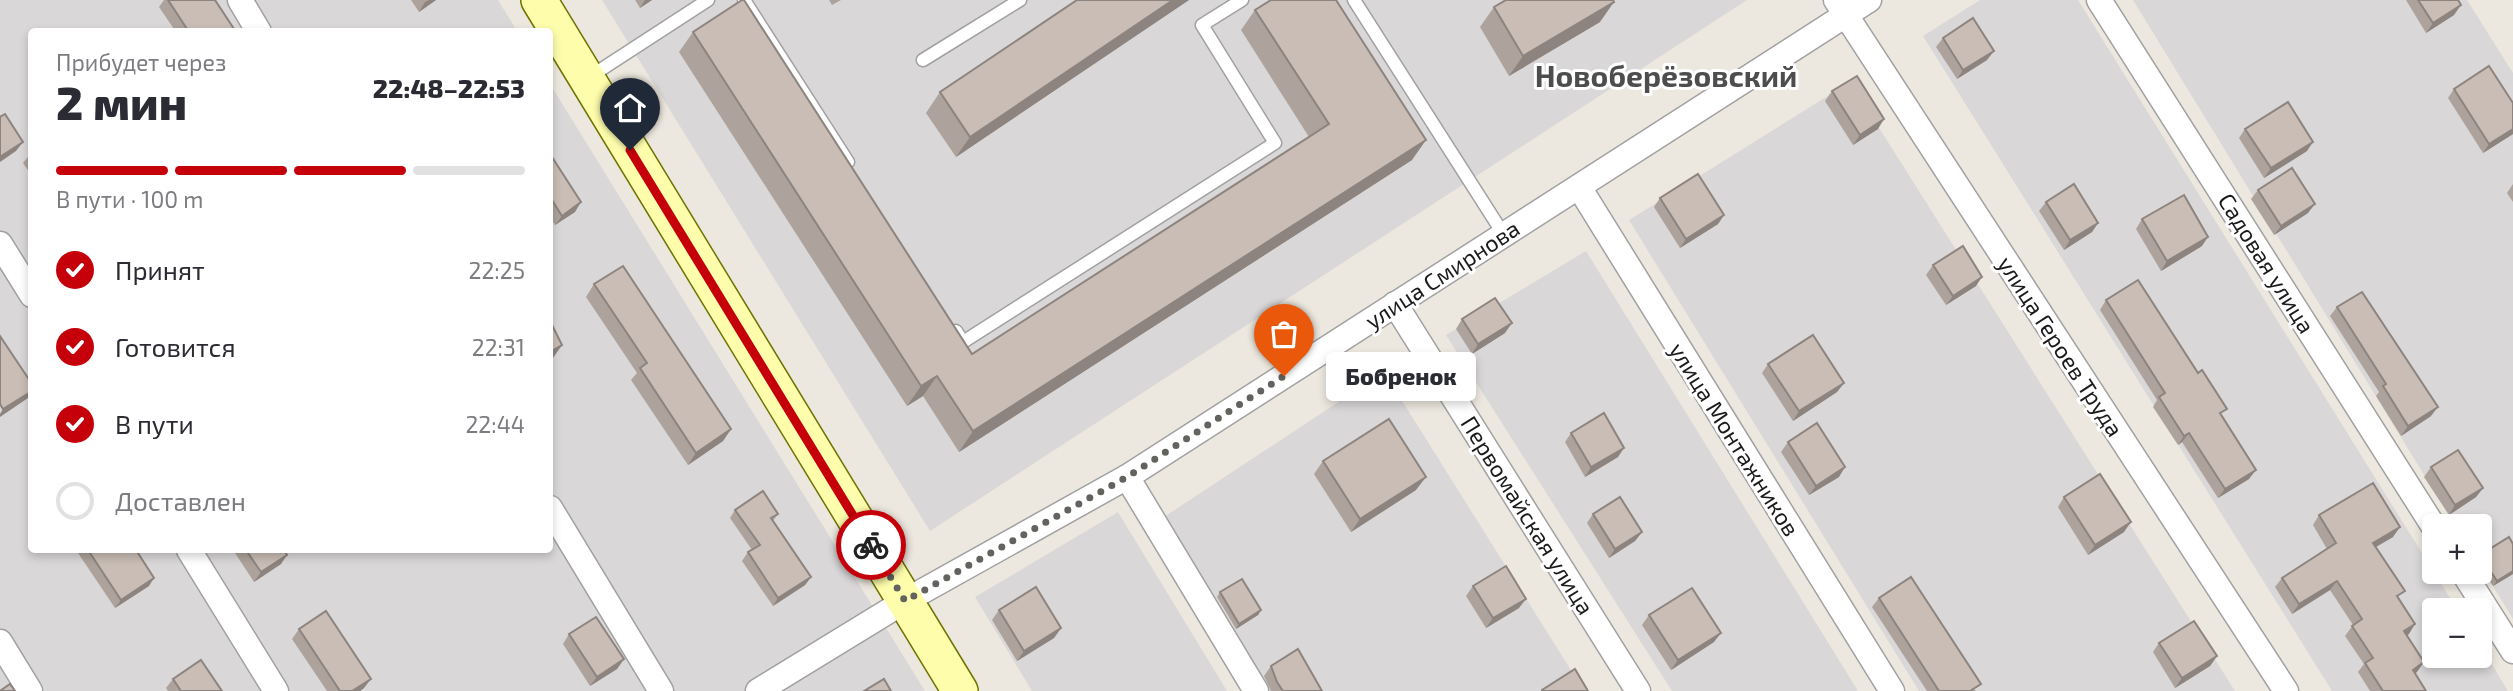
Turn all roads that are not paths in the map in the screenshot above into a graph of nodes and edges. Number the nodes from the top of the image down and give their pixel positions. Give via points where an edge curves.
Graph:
1 (240, 0) edge
2 (539, 0) edge
3 (708, 0) edge
4 (744, 0) edge
5 (1020, 0) edge
6 (1242, 0) edge
7 (1354, 0) edge
8 (1869, 0) edge
9 (2099, 0) edge
10 (1841, 8) edge
11 (257, 28) edge
12 (923, 60) dead end
13 (587, 79) junction
14 (854, 171) edge
15 (1578, 187) junction
16 (1504, 235) junction
17 (0, 244) edge
18 (28, 289) edge
19 (1395, 304) junction
20 (949, 320) edge
21 (1127, 477) junction
22 (553, 513) edge
23 (2426, 514) edge
24 (191, 553) edge
25 (2471, 584) edge
26 (905, 601) junction
27 (0, 642) edge
28 (2513, 651) edge
29 (30, 691) edge
30 (276, 691) edge
31 (661, 691) edge
32 (758, 691) edge
33 (960, 691) edge
34 (1256, 691) edge
35 (1638, 691) edge
36 (1892, 691) edge
37 (2286, 691) edge

1 - 11 street
2 - 13 street
3 - 13 lane
4 - 14 lane
5 - 12 lane
6 - 20 lane via 1202,25 1275,143 963,342
7 - 16 lane
8 - 10 street, улица Смирнова
9 - 23 street, Садовая улица
10 - 15 street, улица Смирнова
10 - 37 street, улица Героев Труда
13 - 26 street
15 - 16 street, улица Смирнова
15 - 36 street, улица Монтажников
16 - 19 street, улица Смирнова
17 - 18 street
19 - 21 street, улица Смирнова
19 - 35 street, Первомайская улица
21 - 26 street, улица Смирнова
21 - 34 street
22 - 31 street
24 - 30 street
25 - 28 street
26 - 32 street, улица Смирнова
26 - 33 street
27 - 29 street

